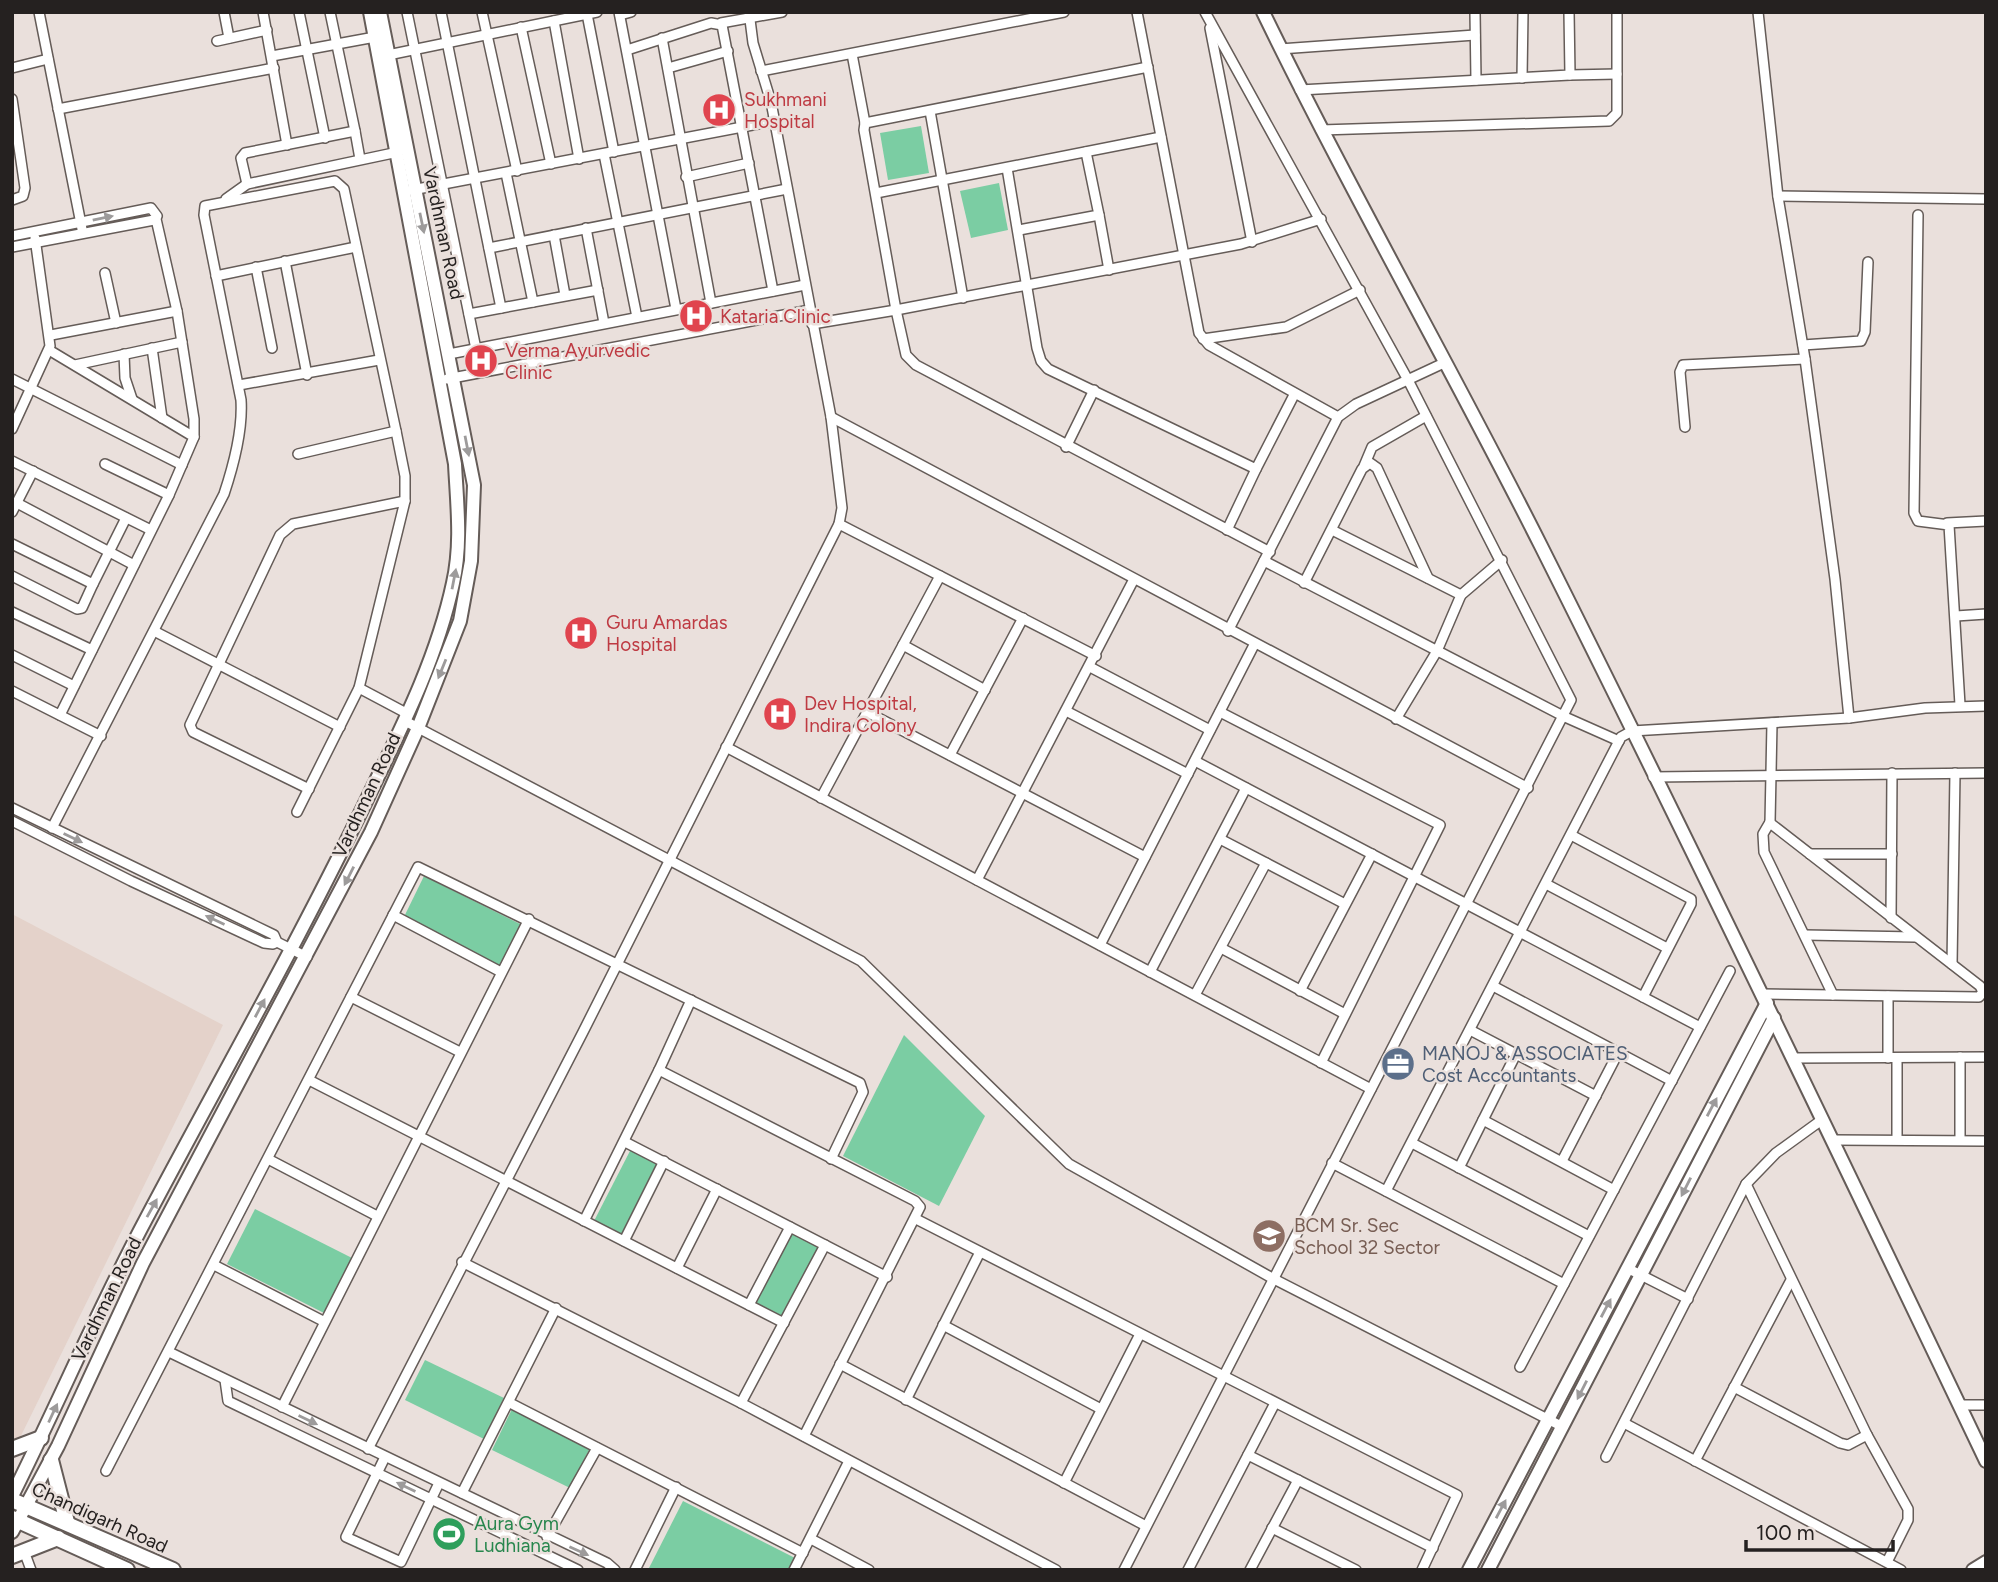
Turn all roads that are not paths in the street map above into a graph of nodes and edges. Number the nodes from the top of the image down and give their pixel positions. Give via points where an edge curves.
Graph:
1 (39, 12) edge
2 (224, 12) edge
3 (263, 12) edge
4 (299, 12) edge
5 (330, 12) edge
6 (370, 12) edge
7 (380, 12) edge
8 (407, 12) edge
9 (441, 12) edge
10 (482, 12) edge
11 (597, 12) edge
12 (631, 12) edge
13 (782, 12) edge
14 (1065, 12) edge
15 (1137, 12) edge
16 (1263, 12) edge
17 (1475, 12) edge
18 (1523, 12) edge
19 (1569, 12) edge
20 (1617, 12) edge
21 (1758, 12) edge
22 (587, 14) junction
23 (620, 14) edge
24 (749, 15) edge
25 (1207, 16) edge
26 (554, 21) junction
27 (720, 23) junction
28 (521, 27) junction
29 (267, 30) junction
30 (487, 34) junction
31 (1475, 35) junction
32 (374, 37) junction
33 (229, 38) junction
34 (662, 38) junction
35 (217, 41) dead end
36 (446, 42) junction
37 (338, 44) junction
38 (414, 48) junction
39 (1280, 49) junction
40 (307, 50) junction
41 (627, 50) junction
42 (728, 51) junction
43 (852, 54) junction
44 (388, 55) junction
45 (272, 56) junction
46 (48, 59) junction
47 (1148, 67) junction
48 (12, 68) edge
49 (274, 68) junction
50 (667, 68) junction
51 (761, 71) junction
52 (1617, 74) junction
53 (1570, 75) junction
54 (1522, 78) junction
55 (1476, 80) junction
56 (1300, 90) junction
57 (12, 99) edge
58 (58, 109) junction
59 (930, 111) junction
60 (774, 121) junction
61 (865, 123) junction
62 (743, 127) junction
63 (1321, 130) junction
64 (355, 131) junction
65 (1161, 137) junction
66 (325, 138) junction
67 (680, 139) junction
68 (287, 145) junction
69 (645, 145) junction
70 (398, 152) junction
71 (614, 152) junction
72 (1086, 152) junction
73 (604, 154) junction
74 (360, 159) junction
75 (579, 159) junction
76 (749, 163) junction
77 (551, 164) junction
78 (1007, 168) junction
79 (517, 171) junction
80 (506, 173) junction
81 (687, 177) junction
82 (475, 179) junction
83 (943, 181) junction
84 (247, 184) junction
85 (442, 185) junction
86 (787, 189) junction
87 (410, 191) junction
88 (876, 193) junction
89 (755, 195) junction
90 (1778, 195) junction
91 (1986, 199) edge
92 (12, 200) edge
93 (225, 200) junction
94 (693, 207) junction
95 (658, 214) junction
96 (1099, 215) junction
97 (1918, 215) dead end
98 (156, 219) junction
99 (1321, 219) junction
100 (617, 222) junction
101 (80, 223) junction
102 (586, 228) junction
103 (1019, 230) junction
104 (34, 232) junction
105 (83, 234) junction
106 (554, 235) junction
107 (12, 236) edge
108 (522, 241) junction
109 (1252, 242) junction
110 (36, 243) junction
111 (12, 247) edge
112 (356, 247) junction
113 (489, 248) junction
114 (1183, 256) junction
115 (285, 261) junction
116 (1868, 262) dead end
117 (256, 267) junction
118 (1109, 270) junction
119 (105, 273) dead end
120 (216, 276) junction
121 (805, 285) junction
122 (1029, 286) junction
123 (598, 289) junction
124 (1360, 290) junction
125 (773, 291) junction
126 (565, 295) junction
127 (963, 298) junction
128 (533, 302) junction
129 (711, 303) junction
130 (501, 308) junction
131 (676, 309) junction
132 (810, 310) junction
133 (896, 310) junction
134 (177, 311) junction
135 (469, 314) junction
136 (636, 317) junction
137 (116, 323) junction
138 (604, 323) junction
139 (812, 324) junction
140 (51, 335) junction
141 (1203, 339) junction
142 (182, 342) junction
143 (1803, 345) junction
144 (152, 348) junction
145 (272, 348) dead end
146 (476, 349) junction
147 (49, 350) junction
148 (124, 354) junction
149 (449, 354) junction
150 (1805, 359) junction
151 (379, 360) junction
152 (1446, 362) junction
153 (75, 365) junction
154 (307, 374) junction
155 (454, 378) junction
156 (12, 379) edge
157 (439, 380) junction
158 (1408, 380) junction
159 (239, 385) junction
160 (32, 388) junction
161 (1094, 390) junction
162 (1294, 395) junction
163 (132, 399) junction
164 (1426, 416) junction
165 (831, 417) junction
166 (1338, 417) junction
167 (162, 418) junction
168 (1685, 427) dead end
169 (12, 429) edge
170 (396, 431) junction
171 (194, 437) junction
172 (1066, 447) junction
173 (298, 454) dead end
174 (12, 461) edge
175 (105, 464) dead end
176 (182, 466) junction
177 (1364, 466) junction
178 (1256, 469) junction
179 (33, 471) junction
180 (169, 495) junction
181 (405, 501) junction
182 (17, 503) junction
183 (12, 512) edge
184 (126, 518) junction
185 (1986, 521) edge
186 (1947, 523) junction
187 (839, 524) junction
188 (152, 530) junction
189 (1227, 530) junction
190 (1332, 530) junction
191 (12, 544) edge
192 (109, 552) junction
193 (1270, 552) junction
194 (1502, 560) junction
195 (1264, 561) junction
196 (134, 565) junction
197 (12, 576) edge
198 (940, 576) junction
199 (1428, 579) junction
200 (1133, 581) junction
201 (1304, 583) junction
202 (93, 584) junction
203 (1461, 594) junction
204 (12, 612) edge
205 (1986, 614) edge
206 (1956, 616) junction
207 (1023, 618) junction
208 (154, 631) junction
209 (1228, 631) junction
210 (903, 645) junction
211 (1254, 645) junction
212 (92, 650) junction
213 (1437, 651) junction
214 (12, 655) edge
215 (1096, 656) junction
216 (219, 664) junction
217 (1090, 667) junction
218 (74, 686) junction
219 (359, 688) junction
220 (985, 690) junction
221 (12, 691) edge
222 (1960, 705) junction
223 (1986, 706) edge
224 (1066, 711) junction
225 (867, 712) junction
226 (1220, 712) junction
227 (61, 715) junction
228 (406, 717) junction
229 (1565, 717) junction
230 (1849, 718) junction
231 (1396, 719) junction
232 (1772, 723) junction
233 (340, 727) junction
234 (418, 728) junction
235 (1210, 730) junction
236 (1632, 731) junction
237 (101, 736) junction
238 (1619, 741) junction
239 (726, 747) junction
240 (950, 755) junction
241 (1195, 761) junction
242 (1892, 773) junction
243 (1955, 773) junction
244 (1986, 773) edge
245 (1188, 774) junction
246 (1771, 774) junction
247 (1653, 777) junction
248 (1246, 788) junction
249 (1528, 788) junction
250 (309, 789) junction
251 (1023, 793) junction
252 (821, 798) junction
253 (12, 808) edge
254 (297, 812) dead end
255 (12, 821) edge
256 (1770, 822) junction
257 (52, 828) junction
258 (1571, 835) junction
259 (1220, 839) junction
260 (1372, 854) junction
261 (1810, 854) junction
262 (1892, 854) junction
263 (1145, 857) junction
264 (667, 861) junction
265 (1266, 863) junction
266 (1416, 877) junction
267 (976, 880) junction
268 (1546, 884) junction
269 (1345, 904) junction
270 (1467, 904) junction
271 (393, 915) junction
272 (1891, 918) junction
273 (529, 919) junction
274 (1520, 932) junction
275 (1805, 935) junction
276 (1915, 937) junction
277 (277, 942) junction
278 (1100, 945) junction
279 (1221, 948) junction
280 (1667, 948) junction
281 (292, 949) junction
282 (307, 957) junction
283 (617, 963) junction
284 (1952, 964) junction
285 (1730, 971) dead end
286 (501, 972) junction
287 (1150, 972) junction
288 (1493, 986) junction
289 (1300, 991) junction
290 (1195, 995) junction
291 (1833, 995) junction
292 (1888, 996) junction
293 (351, 997) junction
294 (1643, 997) junction
295 (1765, 999) junction
296 (691, 1000) junction
297 (1345, 1014) junction
298 (1774, 1018) junction
299 (1700, 1027) junction
300 (1470, 1030) junction
301 (460, 1052) junction
302 (1618, 1053) junction
303 (1516, 1054) junction
304 (1793, 1058) junction
305 (1892, 1058) junction
306 (1960, 1058) junction
307 (1986, 1058) edge
308 (1321, 1063) junction
309 (659, 1069) junction
310 (309, 1080) junction
311 (1672, 1081) junction
312 (1371, 1089) junction
313 (1595, 1096) junction
314 (1823, 1119) junction
315 (1483, 1120) junction
316 (419, 1136) junction
317 (1897, 1139) junction
318 (1833, 1140) junction
319 (1960, 1140) junction
320 (1986, 1141) edge
321 (625, 1142) junction
322 (1412, 1143) junction
323 (268, 1159) junction
324 (831, 1159) junction
325 (664, 1161) junction
326 (1562, 1161) junction
327 (1332, 1163) junction
328 (1459, 1168) junction
329 (505, 1180) junction
330 (1746, 1184) junction
331 (717, 1189) junction
332 (1614, 1189) junction
333 (1387, 1191) junction
334 (377, 1216) junction
335 (916, 1219) junction
336 (584, 1221) junction
337 (789, 1227) junction
338 (1590, 1236) junction
339 (624, 1241) junction
340 (825, 1245) junction
341 (980, 1252) junction
342 (462, 1262) junction
343 (214, 1265) junction
344 (677, 1268) junction
345 (1627, 1268) junction
346 (1640, 1275) junction
347 (887, 1277) junction
348 (1272, 1278) junction
349 (1791, 1280) junction
350 (1564, 1284) junction
351 (1688, 1299) junction
352 (749, 1305) junction
353 (556, 1308) junction
354 (323, 1321) junction
355 (785, 1323) junction
356 (943, 1325) junction
357 (1140, 1334) junction
358 (169, 1352) junction
359 (840, 1364) junction
360 (1520, 1367) dead end
361 (1222, 1376) junction
362 (225, 1380) junction
363 (1734, 1387) junction
364 (906, 1400) junction
365 (510, 1403) junction
366 (741, 1403) junction
367 (1275, 1403) junction
368 (1959, 1405) junction
369 (1986, 1405) edge
370 (282, 1407) junction
371 (1101, 1409) junction
372 (1548, 1420) junction
373 (1624, 1423) junction
374 (1563, 1427) junction
375 (1867, 1435) junction
376 (804, 1436) junction
377 (41, 1438) junction
378 (597, 1448) junction
379 (12, 1449) edge
380 (368, 1449) junction
381 (1248, 1455) junction
382 (385, 1457) junction
383 (1606, 1457) dead end
384 (51, 1460) junction
385 (849, 1461) junction
386 (1695, 1461) junction
387 (1986, 1461) edge
388 (106, 1471) dead end
389 (377, 1473) junction
390 (1298, 1480) junction
391 (439, 1483) junction
392 (1064, 1483) junction
393 (676, 1487) junction
394 (462, 1493) junction
395 (12, 1498) edge
396 (431, 1500) junction
397 (27, 1506) junction
398 (67, 1522) junction
399 (14, 1523) edge
400 (1146, 1526) junction
401 (1272, 1528) junction
402 (547, 1537) junction
403 (58, 1538) junction
404 (811, 1539) junction
405 (1433, 1548) junction
406 (18, 1553) edge
407 (803, 1553) junction
408 (1887, 1562) junction
409 (1986, 1562) edge
410 (31, 1570) edge
411 (127, 1570) edge
412 (173, 1570) edge
413 (578, 1570) edge
414 (615, 1570) edge
415 (635, 1570) edge
416 (794, 1570) edge
417 (869, 1570) edge
418 (1056, 1570) edge
419 (1124, 1570) edge
420 (1188, 1570) edge
421 (1250, 1570) edge
422 (1356, 1570) edge
423 (1422, 1570) edge
424 (1469, 1570) edge
425 (1488, 1570) edge
426 (1901, 1570) edge
427 (1973, 1570) edge

1 - 46 street
2 - 33 street
3 - 29 street
4 - 40 street
5 - 37 street
6 - 32 street, Vardhman Road
7 - 44 street, Vardhman Road
8 - 38 street
9 - 36 street
10 - 30 street
11 - 22 street
12 - 23 street
13 - 24 street
14 - 43 street
15 - 47 street
16 - 39 street
17 - 31 street
18 - 54 street
19 - 53 street
20 - 52 street
21 - 90 street
22 - 26 street
22 - 71 street
23 - 41 street
24 - 27 street
24 - 51 street
25 - 99 street
25 - 109 street
26 - 28 street
26 - 75 street
27 - 34 street
27 - 42 street
28 - 30 street
28 - 77 street
29 - 33 street
29 - 45 street
30 - 36 street
30 - 79 street
31 - 39 street
31 - 55 street
32 - 37 street
32 - 70 street, Vardhman Road
33 - 35 street
34 - 41 street
34 - 50 street
36 - 38 street
36 - 82 street
37 - 40 street
37 - 64 street
38 - 44 street
38 - 85 street
39 - 56 street
40 - 45 street
40 - 66 street
41 - 69 street
42 - 50 street
42 - 62 street
43 - 51 street
43 - 61 street
44 - 87 street, Vardhman Road
45 - 49 street
46 - 48 street
46 - 58 street
47 - 59 street
47 - 65 street
49 - 58 street
49 - 68 street
50 - 67 street
51 - 60 street
52 - 53 street
52 - 63 street via 1616,113 1609,121
53 - 54 street
54 - 55 street
55 - 56 street
56 - 63 street
57 - 92 street via 25,188 23,196
58 - 101 street
59 - 61 street
59 - 83 street
60 - 62 street
60 - 86 street
61 - 88 street
62 - 67 street
62 - 76 street
63 - 152 street
64 - 66 street
64 - 74 street
65 - 72 street
65 - 114 street
66 - 68 street
67 - 69 street
67 - 81 street
68 - 84 street via 243,154
69 - 71 street
69 - 95 street
70 - 74 street
70 - 87 street, Vardhman Road
71 - 73 street
72 - 78 street
72 - 96 street
73 - 75 street
73 - 100 street
74 - 84 street
75 - 77 street
76 - 81 street
76 - 89 street
77 - 79 street
78 - 83 street
78 - 103 street
79 - 80 street
80 - 82 street
80 - 108 street
81 - 94 street
82 - 85 street
82 - 113 street
83 - 88 street
83 - 127 street
84 - 93 street
85 - 87 street
85 - 135 street
86 - 89 street
86 - 121 street
87 -> 149 street, Vardhman Road
87 - 157 street, Vardhman Road
88 - 133 street
89 - 94 street
89 - 125 street
90 - 91 street
90 - 143 street
93 - 112 street via 339,182
93 - 120 street via 208,204 204,210
94 - 95 street
94 - 129 street
95 - 100 street
95 - 131 street
96 - 103 street
96 - 118 street
97 - 186 street via 1914,513 1917,521
101 -> 98 street via 152,208
98 - 105 street
98 - 134 street
99 - 109 street
99 - 124 street
100 - 102 street
100 - 136 street
101 - 104 street
101 - 105 street
102 - 106 street
102 - 123 street
103 - 122 street
104 - 107 street
104 - 110 street
105 - 110 street
106 - 108 street
106 - 126 street
108 - 113 street
108 - 128 street
109 - 114 street
110 - 111 street
110 - 140 street
112 - 115 street
112 - 151 street
113 - 130 street
114 - 118 street
114 - 141 street via 1196,327
115 - 117 street
115 - 154 street
116 - 143 street via 1861,341
117 - 120 street
117 - 145 street
118 - 122 street
119 - 137 street
120 - 159 street
121 - 125 street
121 - 132 street
122 - 127 street
122 - 161 street via 1041,361 1053,373
123 - 126 street
123 - 138 street
124 - 141 street via 1286,327
124 - 158 street
125 - 129 street
126 - 128 street
127 - 133 street
128 - 130 street
129 - 131 street
130 - 135 street
131 - 136 street
132 - 139 street
132 - 155 street
133 - 139 street
133 - 172 street via 912,363
134 - 137 street
134 - 142 street
135 - 146 street
136 - 138 street
137 - 140 street
138 - 146 street
139 - 165 street
140 - 147 street
141 - 162 street
142 - 144 street
142 - 171 street
143 - 150 street
144 - 148 street
144 - 167 street
146 - 149 street
147 - 153 street
147 - 160 street
148 - 153 street
148 - 163 street
149 - 155 street, Vardhman Road
150 - 168 street via 1683,365
150 - 230 street
151 - 154 street
151 - 170 street
152 - 158 street
152 - 236 street
153 - 163 street
154 - 159 street
155 - 157 street
155 -> 234 street, Vardhman Road via 474,485 471,561 460,621
156 - 160 street
228 -> 157 street, Vardhman Road via 439,638 457,556 455,464
158 - 164 street
158 - 166 street
159 - 208 street via 242,418 227,485
160 - 169 street
160 - 176 street
161 - 172 street
161 - 178 street
162 - 166 street
162 - 178 street
163 - 167 street
164 - 177 street via 1372,447
164 - 194 street
165 - 187 street via 842,508
165 - 200 street
166 - 193 street
167 - 171 street
170 - 173 street
170 - 181 street
171 - 176 street
172 - 189 street
174 - 179 street
175 - 180 street
176 - 180 street
177 - 190 street
177 - 199 street via 1370,463 1377,468
178 - 189 street
179 - 182 street
179 - 184 street
180 - 188 street
181 - 216 street via 286,529
181 - 219 street
182 - 183 street
182 - 192 street
184 - 188 street
184 - 192 street
185 - 186 street
186 - 206 street
187 - 198 street
187 - 239 street
188 - 196 street
189 - 193 street
190 - 199 street
190 - 201 street
191 - 202 street
192 - 196 street
192 - 202 street
193 - 195 street
194 - 203 street
194 - 229 street via 1568,692 1571,706
195 - 201 street
195 - 209 street
196 - 212 street
197 - 202 street via 77,609 82,608
198 - 207 street
198 - 210 street
199 - 203 street
200 - 209 street
200 - 215 street
201 - 213 street
203 - 213 street
204 - 212 street
205 - 206 street
206 - 222 street
207 - 215 street
207 - 220 street
208 - 216 street
208 - 237 street
209 - 211 street
210 - 220 street
210 - 225 street
211 - 226 street
211 - 231 street
212 - 218 street
213 - 229 street
213 - 231 street
214 - 218 street
215 - 217 street
216 - 233 street
216 - 250 street via 190,730
217 - 224 street
217 - 235 street
218 - 227 street
219 - 228 street
219 - 233 street
220 - 240 street
221 - 227 street
222 - 223 street
222 - 230 street
224 - 245 street
224 - 251 street
225 - 240 street
225 - 252 street
226 - 235 street
226 - 266 street via 1437,820 1439,830
227 - 237 street
228 - 234 street
228 - 281 street, Vardhman Road
229 - 238 street
229 - 249 street
230 - 232 street
231 - 249 street
232 - 236 street
232 - 246 street
233 - 250 street
234 - 264 street
234 -> 282 street, Vardhman Road
235 - 241 street
236 - 238 street
236 - 247 street
237 - 257 street
238 - 258 street
239 - 252 street
239 - 264 street
240 - 251 street
241 - 245 street
241 - 248 street
242 - 243 street
242 - 246 street
242 - 262 street
243 - 244 street
243 - 284 street
245 - 263 street
246 - 247 street
246 - 256 street
247 - 295 street
248 - 259 street
248 - 260 street
249 - 270 street
250 - 254 street
251 - 263 street
251 - 267 street
252 - 267 street
253 - 257 street
277 -> 255 street via 264,943
256 - 261 street
256 - 275 street via 1763,834 1764,852
257 -> 277 street via 274,935
258 - 268 street
258 - 280 street via 1691,899
259 - 265 street
259 - 287 street
260 - 266 street
260 - 269 street
261 - 262 street
261 - 272 street
262 - 272 street
263 - 278 street
264 - 283 street
264 - 348 street via 861,961 1069,1164
265 - 269 street
265 - 279 street
266 - 270 street
266 - 297 street
267 - 278 street
268 - 274 street
268 - 280 street
269 - 289 street
270 - 274 street
270 - 312 street
271 - 273 street via 421,866
271 - 286 street
271 - 293 street
272 - 276 street
273 - 283 street
273 - 286 street
274 - 288 street
274 - 294 street
275 - 276 street
275 - 291 street
276 - 284 street
277 - 281 street
278 - 287 street
279 - 289 street
279 - 290 street
280 - 294 street
281 - 282 street
377 -> 281 street, Vardhman Road via 147,1217
282 - 384 street, Vardhman Road via 144,1263
283 - 296 street
283 - 329 street
284 - 292 street via 1980,986 1983,994
285 - 299 street
286 - 301 street
287 - 290 street
288 - 300 street
288 - 302 street
289 - 297 street
290 - 308 street
291 - 292 street
291 - 295 street
292 - 305 street
293 - 301 street
293 - 310 street
294 - 299 street
295 - 298 street
345 -> 295 street
296 - 309 street
296 - 324 street via 862,1086
297 - 308 street
298 - 304 street
298 -> 346 street
299 - 311 street
300 - 303 street
300 - 322 street
301 - 316 street
302 - 311 street
302 - 313 street
303 - 313 street
303 - 315 street
304 - 305 street
304 - 314 street
305 - 306 street
305 - 317 street
306 - 307 street
306 - 319 street
308 - 312 street
309 - 321 street
309 - 324 street
310 - 316 street
310 - 323 street
311 - 332 street
312 - 327 street
313 - 326 street
314 - 318 street
314 - 330 street via 1776,1153
315 - 326 street
315 - 328 street
316 - 329 street
316 - 334 street
317 - 318 street
317 - 319 street
318 - 368 street
319 - 320 street
321 - 325 street
321 - 336 street
322 - 328 street
322 - 333 street
323 - 334 street
323 - 343 street
324 - 335 street via 915,1201 920,1207
325 - 331 street
325 - 339 street
326 - 332 street
327 - 333 street
327 - 348 street
328 - 338 street
329 - 336 street
329 - 342 street
330 - 349 street
330 - 351 street
331 - 337 street
331 - 344 street
332 - 338 street
333 - 350 street
334 - 354 street
335 - 341 street
335 - 347 street
336 - 339 street
337 - 340 street
337 - 352 street
338 - 350 street
339 - 344 street
340 - 347 street
340 - 355 street
341 - 356 street
341 - 357 street
342 - 353 street
342 - 380 street
343 - 354 street
343 - 358 street
344 - 352 street
345 - 346 street
372 -> 345 street
346 - 351 street
346 -> 374 street
347 - 359 street
348 - 361 street
348 - 372 street
349 - 363 street
349 - 375 street
350 - 360 street
351 - 373 street
352 - 355 street
353 - 365 street
353 - 366 street
354 - 370 street
355 - 366 street
356 - 364 street
356 - 371 street
357 - 361 street
357 - 371 street
358 - 362 street
358 - 388 street
359 - 364 street
359 - 376 street
361 - 367 street
361 - 400 street
362 - 370 street
362 - 389 street via 228,1401
363 - 375 street via 1840,1444
363 - 386 street
364 - 392 street
365 - 378 street
365 - 394 street
366 - 376 street
367 - 381 street
367 - 405 street via 1457,1495
368 - 369 street
368 - 387 street
370 -> 380 street
371 - 392 street
372 - 374 street
424 -> 372 street
373 - 383 street
373 - 386 street
374 - 425 street
375 - 408 street via 1909,1514
376 - 385 street
377 - 379 main road
377 - 395 street, Vardhman Road
378 - 393 street
378 - 402 street
380 - 382 street
381 - 390 street
381 - 420 street
382 - 389 street
382 - 391 street
384 - 397 street, Vardhman Road
384 - 398 main road
385 - 404 street
385 - 418 street
386 - 408 street
396 -> 389 street
389 - 396 street via 346,1537 401,1562
390 - 401 street
390 - 405 street
391 - 394 street
391 - 396 street
392 - 400 street
393 - 407 street
393 - 415 street
394 - 402 street
395 - 397 main road, Chandigarh Road
396 - 413 street
397 - 398 main road, Chandigarh Road
397 - 399 street, Vardhman Road
398 - 412 main road, Chandigarh Road
399 - 403 main road, Chandigarh Road
400 - 419 street
401 - 421 street
401 - 422 street
402 -> 414 street
403 - 406 main road
403 - 411 main road, Chandigarh Road
404 - 407 street
404 - 417 street
405 - 423 street
406 - 410 street
407 - 416 street
408 - 426 street
409 - 427 street

